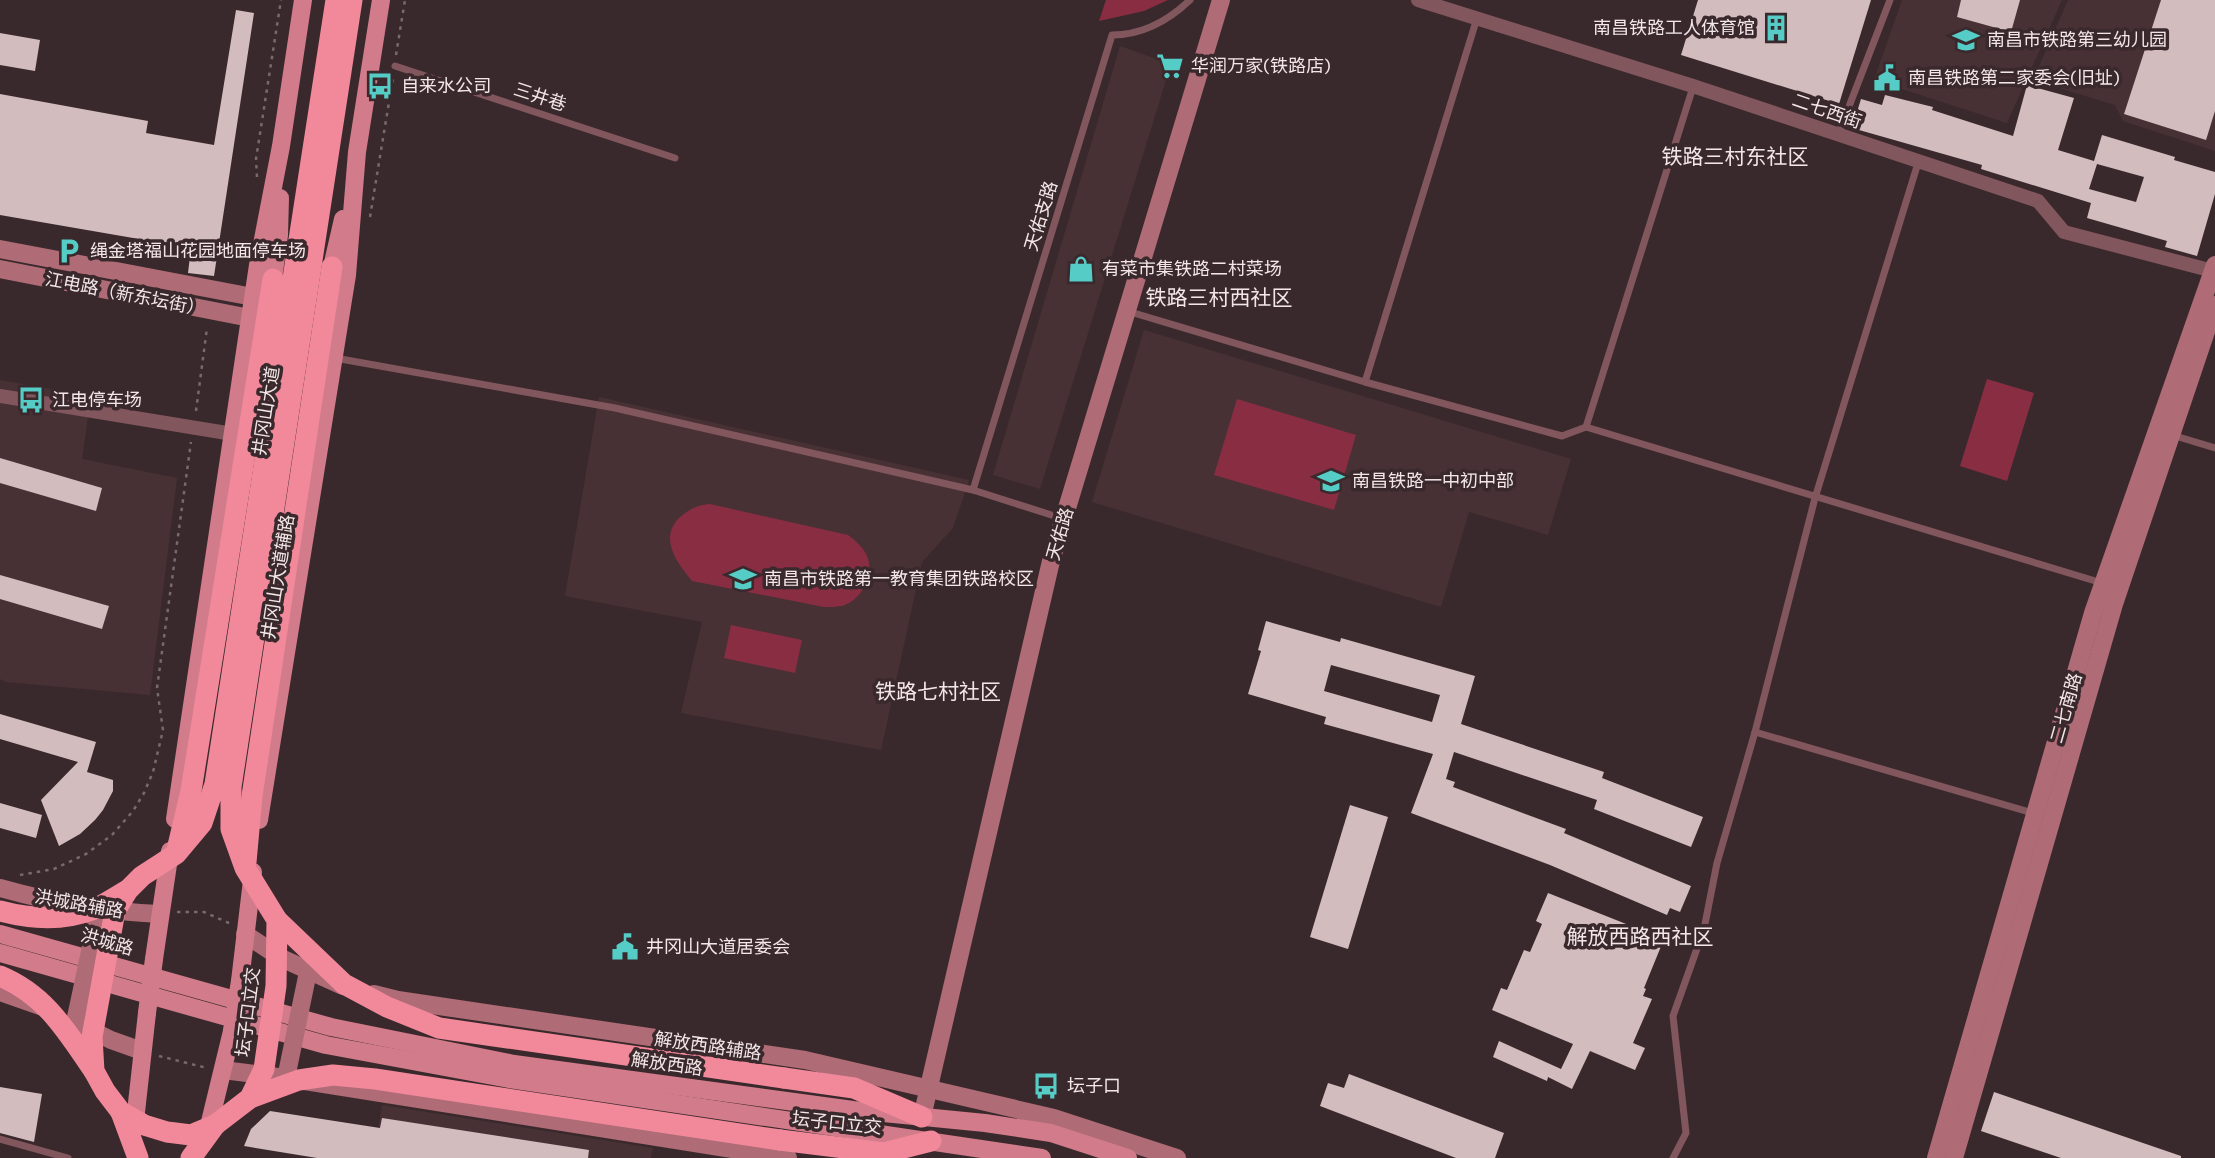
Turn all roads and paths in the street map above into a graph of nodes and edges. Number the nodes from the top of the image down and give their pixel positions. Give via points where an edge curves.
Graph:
1 (303, 0) edge
2 (336, 0) edge
3 (352, 0) edge
4 (381, 0) edge
5 (405, 0) edge
6 (1189, 0) edge
7 (1221, 0) edge
8 (1418, 0) edge
9 (1890, 0) edge
10 (1477, 18) junction
11 (395, 66) junction
12 (1693, 86) junction
13 (1838, 135) junction
14 (281, 146) junction
15 (357, 152) junction
16 (674, 158) dead end
17 (1918, 163) junction
18 (368, 223) dead end
19 (279, 235) junction
20 (337, 245) junction
21 (0, 249) edge
22 (332, 267) joint
23 (2214, 268) edge
24 (0, 269) edge
25 (273, 279) joint
26 (254, 297) junction
27 (2215, 305) edge
28 (210, 310) junction
29 (1127, 311) junction
30 (250, 318) junction
31 (334, 358) junction
32 (1365, 382) junction
33 (0, 396) edge
34 (1586, 427) junction
35 (194, 428) junction
36 (233, 434) junction
37 (2171, 435) junction
38 (2215, 448) edge
39 (973, 490) junction
40 (1815, 498) junction
41 (1064, 519) junction
42 (2103, 583) junction
43 (204, 626) junction
44 (289, 639) junction
45 (1755, 732) junction
46 (2036, 814) junction
47 (202, 824) joint
48 (176, 854) junction
49 (245, 868) junction
50 (18, 875) dead end
51 (0, 888) edge
52 (128, 890) junction
53 (99, 909) junction
54 (0, 911) edge
55 (160, 914) junction
56 (277, 920) junction
57 (0, 934) edge
58 (245, 934) junction
59 (0, 953) edge
60 (308, 972) junction
61 (0, 976) edge
62 (203, 991) joint
63 (0, 992) edge
64 (75, 1022) junction
65 (142, 1051) junction
66 (223, 1070) junction
67 (94, 1071) junction
68 (286, 1077) junction
69 (929, 1089) junction
70 (250, 1098) junction
71 (121, 1112) junction
72 (922, 1117) junction
73 (1054, 1118) junction
74 (215, 1125) junction
75 (0, 1139) edge
76 (931, 1141) junction
77 (1096, 1147) junction
78 (784, 1149) edge
79 (703, 1151) edge
80 (68, 1158) edge
81 (131, 1158) edge
82 (138, 1158) edge
83 (191, 1158) edge
84 (201, 1158) edge
85 (1042, 1158) edge
86 (1128, 1158) edge
87 (1177, 1158) edge
88 (1673, 1158) edge
89 (1936, 1158) edge
90 (1954, 1158) edge

1 - 14 main road
2 - 47 highway, 井冈山大道, bridge via 215,784
3 - 49 highway, 井冈山大道, bridge via 231,787 231,829
4 - 15 main road, 井冈山大道辅路
5 - 11 path
6 - 39 lane, 天佑支路 via 1154,25 1132,35 1112,35
7 - 29 main road, 天佑路
8 - 10 street, 二七西街
9 - 13 lane
10 - 12 street, 二七西街
10 - 32 lane
11 - 16 lane, 三井巷
11 - 18 path
12 - 13 street, 二七西街
12 - 34 lane
13 - 17 street, 二七西街
14 - 19 main road
14 - 26 main road
15 - 20 main road
15 - 31 main road, 井冈山大道辅路 via 347,275
17 - 23 street, 二七西街 via 2038,201 2064,232
17 - 40 lane
19 - 20 main road via 283,219 296,207 313,205 329,212 338,227
19 - 25 main road
20 - 22 main road
21 - 26 main road, 江电路（新东坛街）
22 - 49 highway, bridge
23 - 42 main road, 二七南路
24 - 28 main road, 江电路（新东坛街）
25 - 48 highway, bridge via 191,791
26 - 30 main road
27 - 37 main road, 二七南路
28 - 30 main road, 江电路（新东坛街）
28 - 35 path
29 - 32 lane
29 - 41 main road, 天佑路
30 - 36 main road
31 - 39 lane via 615,408
31 - 44 main road, 井冈山大道辅路
32 - 34 lane via 1562,436
33 - 35 street
34 - 40 lane
35 - 36 street
35 - 50 path via 157,688 163,730 153,772 133,811 112,835 54,869
36 - 43 main road
37 - 38 lane
37 - 90 main road, 二七南路 via 2114,604
39 - 41 lane
40 - 42 lane
40 - 45 lane
41 - 69 main road, 天佑路
42 - 46 main road, 二七南路
43 - 44 main road via 228,610 257,611 281,626
43 - 55 main road
44 - 58 main road, 井冈山大道辅路
45 - 46 lane
45 - 88 lane via 1717,863 1704,929 1673,1016 1686,1132
46 - 89 main road, 二七南路
47 - 48 highway, 坛子口立交, bridge
48 - 52 highway, 坛子口立交, bridge
49 - 56 highway, bridge
51 - 53 main road, 洪城路辅路
52 - 54 highway, 坛子口立交, bridge via 92,910 62,916 38,919
52 - 67 highway, 坛子口立交, bridge via 115,911 109,935 92,1037
53 - 55 main road, 洪城路辅路
53 - 64 main road, bridge
55 - 58 path via 204,912
55 - 65 main road, bridge
56 - 70 highway, 坛子口立交, bridge via 270,1034 264,1069
56 - 72 highway, 坛子口立交, bridge via 344,984 439,1028 854,1088
57 - 62 main road, 洪城路
58 - 60 main road, 解放西路辅路
58 - 66 main road, 井冈山大道辅路, bridge
59 - 76 main road via 326,1045 509,1079
60 - 68 main road, bridge
60 - 69 main road, 解放西路辅路 via 338,985 398,1000 805,1060
61 - 67 highway, 坛子口立交, bridge via 46,1005
62 - 72 main road, 解放西路 via 331,1027 514,1065
63 - 64 main road
64 - 65 main road
65 - 66 path
65 - 81 main road
66 - 68 main road
66 - 84 main road, 井冈山大道辅路
67 - 71 highway, 坛子口立交, bridge
68 - 79 main road
69 - 72 main road, 天佑路
69 - 73 main road, 解放西路辅路
70 - 74 highway, 坛子口立交, bridge
70 - 78 highway, 坛子口立交, bridge via 299,1080 333,1075 375,1079
71 - 74 highway, 坛子口立交, bridge via 167,1132 191,1135
71 - 82 highway, bridge
72 - 77 main road, 解放西路 via 1051,1133
73 - 77 main road
73 - 87 main road, 解放西路辅路
74 - 83 highway, bridge
75 - 80 lane
76 - 78 highway, 坛子口立交 via 884,1153
76 - 85 main road
77 - 86 main road, 解放西路
78 - 79 main road

